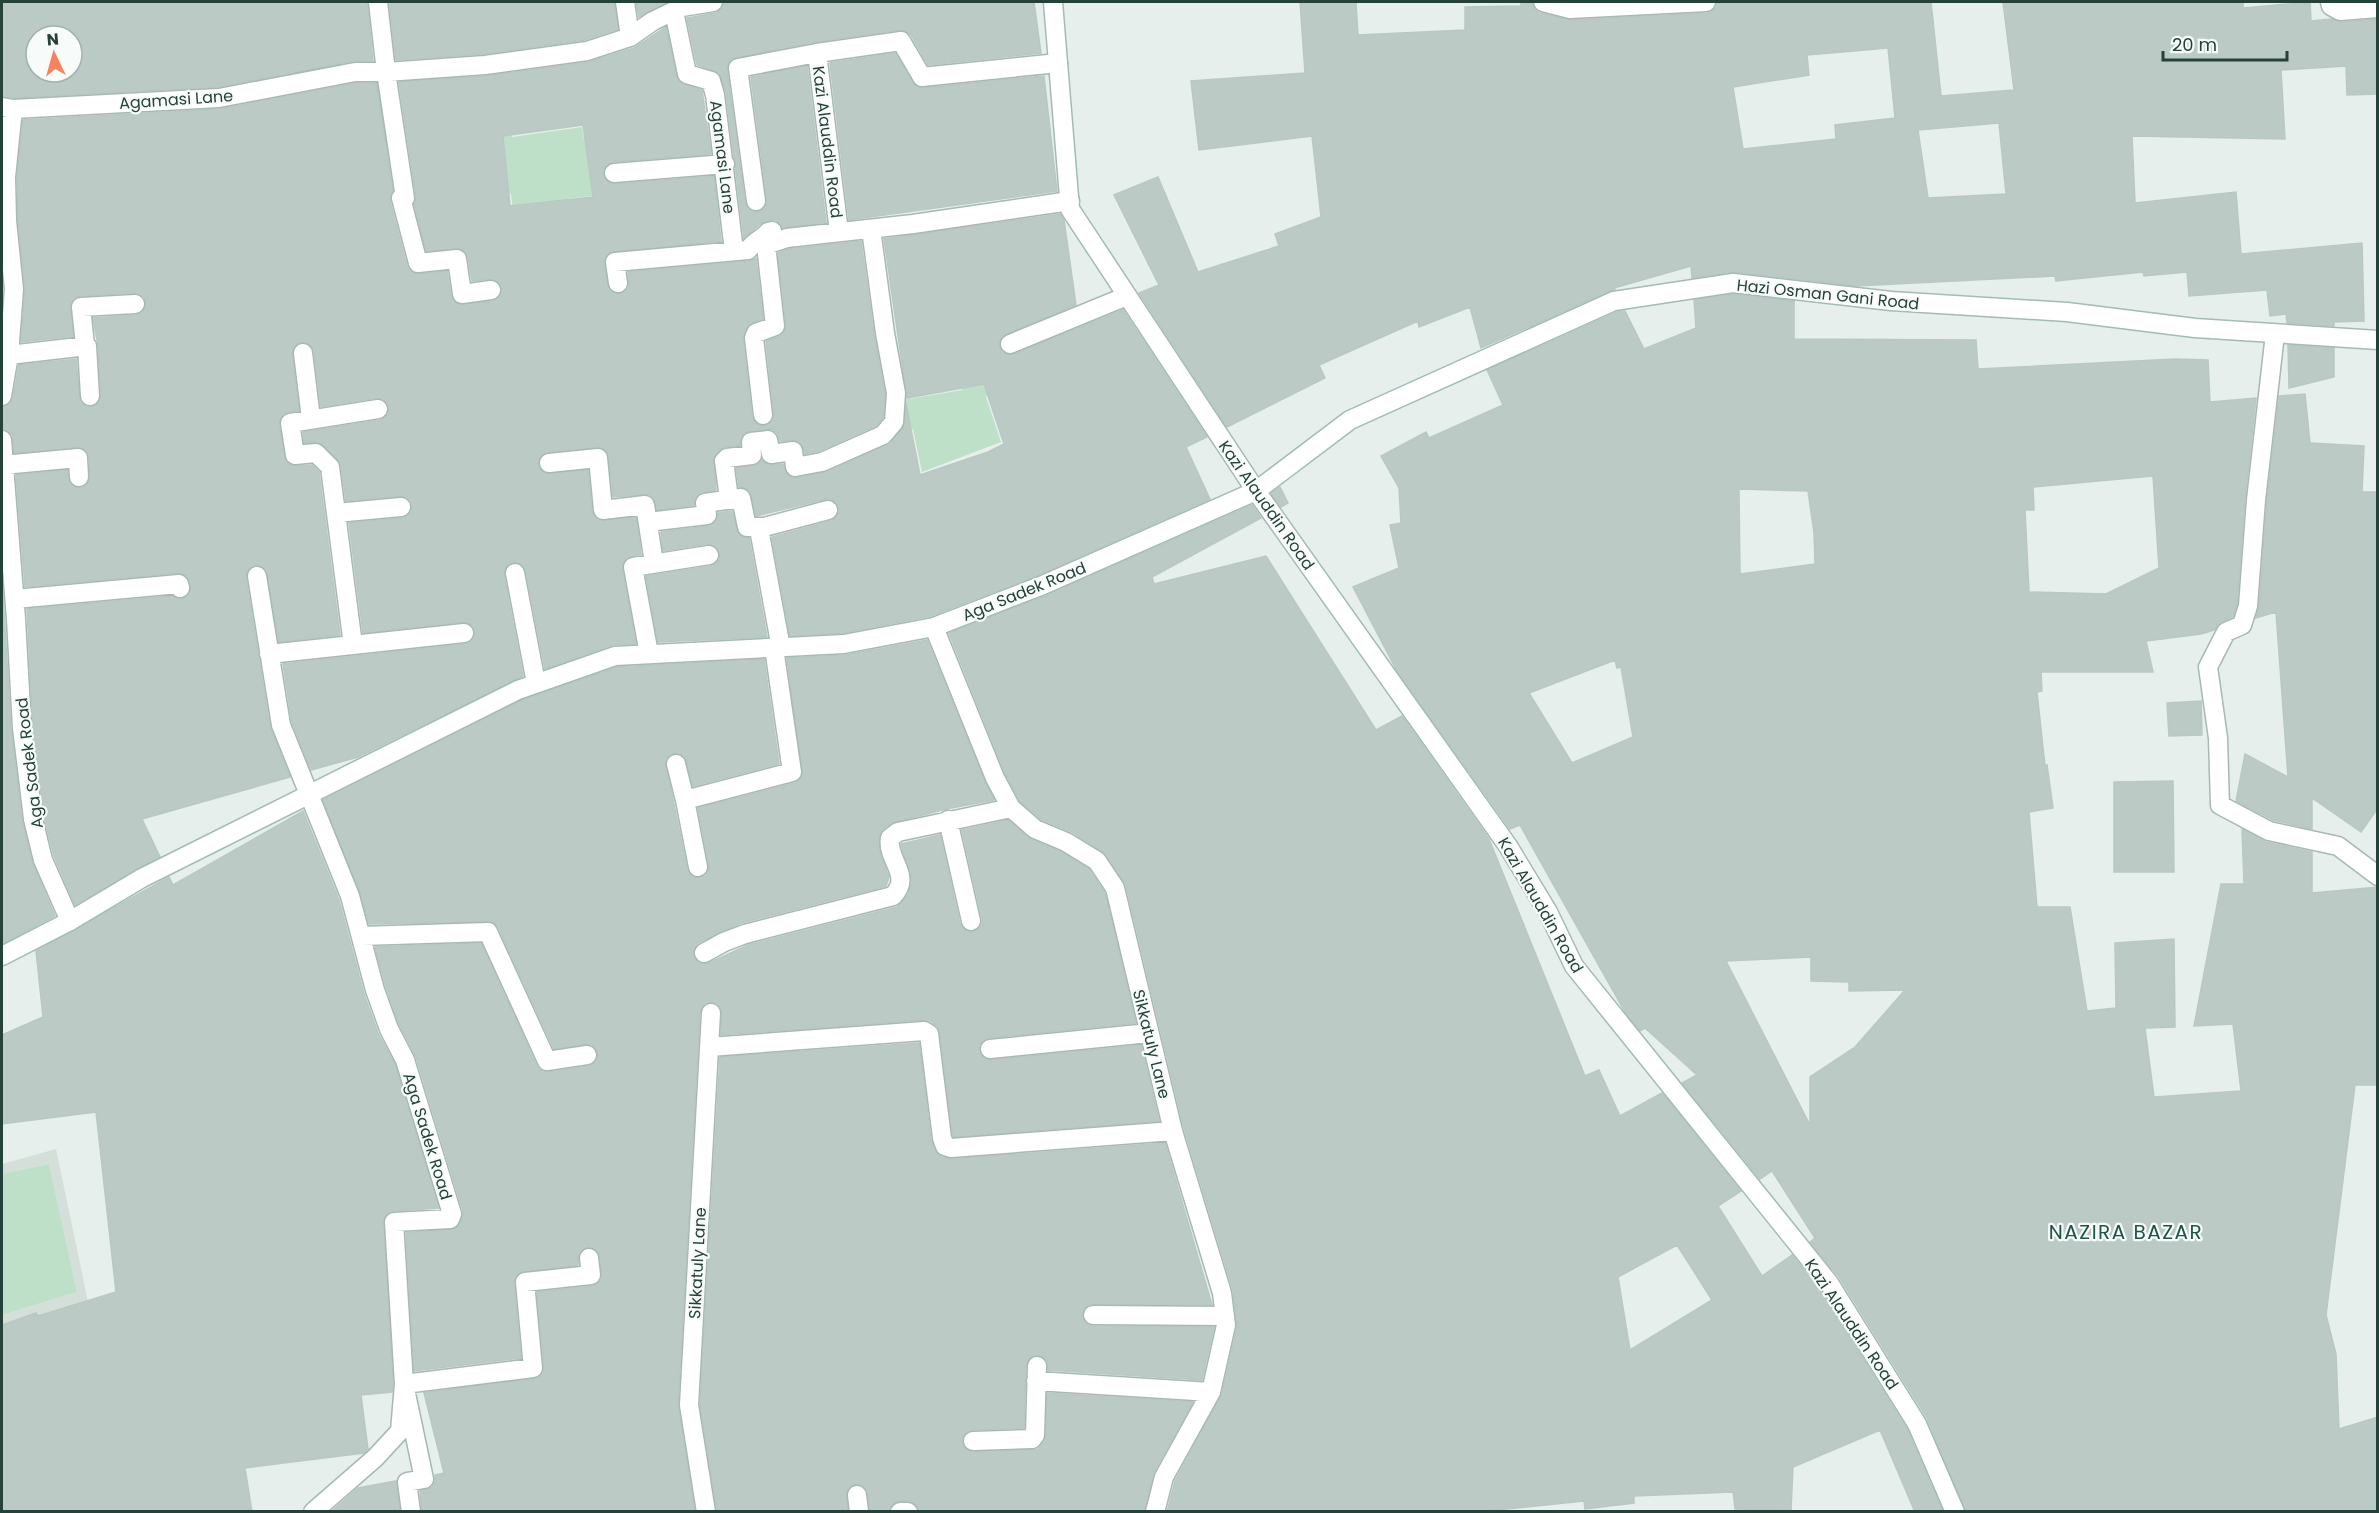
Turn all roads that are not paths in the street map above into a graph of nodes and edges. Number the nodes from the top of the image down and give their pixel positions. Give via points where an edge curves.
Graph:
1 (378, 2) edge
2 (625, 2) edge
3 (713, 2) edge
4 (1053, 2) edge
5 (1543, 2) edge
6 (1706, 2) edge
7 (2330, 2) edge
8 (2378, 8) edge
9 (674, 11) junction
10 (630, 37) junction
11 (817, 53) junction
12 (1058, 63) junction
13 (386, 72) junction
14 (7, 108) edge
15 (725, 164) junction
16 (614, 172) dead end
17 (756, 201) dead end
18 (1070, 201) junction
19 (811, 227) dead end
20 (870, 229) junction
21 (839, 232) junction
22 (734, 251) junction
23 (618, 283) dead end
24 (491, 290) dead end
25 (1127, 296) junction
26 (135, 304) dead end
27 (2275, 334) junction
28 (2378, 340) edge
29 (1010, 344) dead end
30 (303, 353) dead end
31 (9, 355) junction
32 (2, 396) edge
33 (378, 409) dead end
34 (764, 415) dead end
35 (311, 419) junction
36 (2, 440) edge
37 (549, 464) dead end
38 (3, 465) junction
39 (79, 477) dead end
40 (1256, 491) junction
41 (729, 500) junction
42 (401, 507) dead end
43 (828, 510) dead end
44 (336, 513) junction
45 (648, 522) junction
46 (756, 528) junction
47 (709, 555) dead end
48 (654, 563) junction
49 (515, 573) dead end
50 (257, 576) dead end
51 (180, 588) dead end
52 (15, 598) junction
53 (934, 627) junction
54 (464, 633) dead end
55 (352, 645) junction
56 (778, 648) junction
57 (269, 654) junction
58 (649, 654) junction
59 (536, 684) junction
60 (676, 764) dead end
61 (308, 795) junction
62 (685, 800) junction
63 (1011, 808) junction
64 (948, 820) junction
65 (698, 867) dead end
66 (2378, 876) edge
67 (70, 921) junction
68 (971, 921) dead end
69 (362, 936) junction
70 (704, 953) dead end
71 (2, 956) edge
72 (711, 1013) dead end
73 (1149, 1033) junction
74 (709, 1047) junction
75 (990, 1049) dead end
76 (587, 1055) dead end
77 (1173, 1131) junction
78 (589, 1258) dead end
79 (1093, 1315) dead end
80 (1225, 1317) junction
81 (404, 1383) junction
82 (1211, 1392) junction
83 (973, 1441) dead end
84 (313, 1512) edge
85 (411, 1512) edge
86 (706, 1512) edge
87 (900, 1512) edge
88 (908, 1512) edge
89 (1155, 1512) edge
90 (1956, 1512) edge

1 - 13 street
2 - 10 street
3 - 9 street, Agamasi Lane
4 - 12 street, Kazi Alauddin Road
5 - 6 street via 1570,9
7 - 8 street via 2340,10
9 - 10 street, Agamasi Lane
9 - 15 street, Agamasi Lane via 687,74 711,81
10 - 13 street, Agamasi Lane via 587,51 485,65
11 - 12 street, Kazi Alauddin Road via 901,41 922,77
11 - 17 street, Kazi Alauddin Road via 738,68
11 - 21 street, Kazi Alauddin Road
12 - 18 street, Kazi Alauddin Road
13 - 14 street, Agamasi Lane via 355,72 219,98
13 - 24 street via 405,198 400,198 418,263 457,259 462,294
14 - 31 street via 7,221 14,289
15 - 16 street
15 - 22 street, Agamasi Lane
18 - 20 street, Kazi Alauddin Road
18 - 25 street, Kazi Alauddin Road via 1070,209
19 - 22 street, Kazi Alauddin Road via 768,232 748,250
20 - 21 street, Kazi Alauddin Road
20 - 41 street via 896,393 894,422 884,435 822,462 795,467 793,451 771,454 768,440 751,442 752,455 724,460
21 - 34 street, Kazi Alauddin Road via 787,238 766,245 775,326 756,333 754,339
22 - 23 street, Kazi Alauddin Road via 615,262
25 - 29 street
25 - 40 street, Kazi Alauddin Road
26 - 31 street via 81,307 85,345
27 - 28 street, Hazi Osman Gani Road
27 - 40 street, Hazi Osman Gani Road via 2067,312 1891,301 1733,283 1614,301 1350,420
27 - 66 street via 2248,606 2242,625 2226,632 2208,667 2218,738 2220,805 2269,831 2338,846
30 - 35 street
31 - 32 street
33 - 35 street
35 - 44 street via 290,423 295,455 316,453 330,467
36 - 38 street, Aga Sadek Road
37 - 45 street via 598,458 603,510 645,505
38 - 39 street via 78,458
38 - 52 street, Aga Sadek Road
40 - 53 street, Aga Sadek Road via 1043,585
40 - 90 street, Kazi Alauddin Road via 1508,846 1548,912 1574,966 1829,1283 1917,1424
41 - 45 street via 705,503 707,515
41 - 46 street via 741,498 745,526
42 - 44 street
43 - 46 street
44 - 55 street
45 - 48 street
46 - 56 street
47 - 48 street
48 - 58 street via 633,567
49 - 59 street
50 - 57 street, Aga Sadek Road
51 - 52 street via 179,584
52 - 67 street, Aga Sadek Road via 22,728 33,819 43,860
53 - 56 street, Aga Sadek Road via 844,644
53 - 63 street, Sikkatuly Lane
54 - 55 street
55 - 57 street
56 - 58 street, Aga Sadek Road
56 - 62 street via 792,772
57 - 61 street, Aga Sadek Road via 281,725
58 - 59 street, Aga Sadek Road via 615,656
59 - 61 street, Aga Sadek Road
60 - 62 street
61 - 67 street, Aga Sadek Road via 142,878
61 - 69 street, Aga Sadek Road via 350,896
62 - 65 street
63 - 64 street
63 - 73 street, Sikkatuly Lane via 1035,829 1098,861 1115,888
64 - 68 street
64 - 70 street via 898,832 890,838 901,879 900,889 893,896 745,934
67 - 71 street, Aga Sadek Road
69 - 76 street via 488,932 547,1061
69 - 81 street, Aga Sadek Road via 375,990 405,1060 452,1214 450,1219 394,1224
72 - 74 street, Sikkatuly Lane
73 - 75 street
73 - 77 street, Sikkatuly Lane
74 - 77 street via 924,1031 929,1034 942,1138 945,1146 951,1148
74 - 86 street, Sikkatuly Lane via 689,1405
77 - 80 street, Sikkatuly Lane via 1222,1293
78 - 81 street via 591,1275 525,1282 533,1368
79 - 80 street
80 - 82 street, Sikkatuly Lane
81 - 84 street, Aga Sadek Road via 400,1431
81 - 85 street via 424,1479 407,1482
82 - 83 street via 1037,1374 1032,1439
82 - 89 street, Sikkatuly Lane via 1164,1477
87 - 88 street

